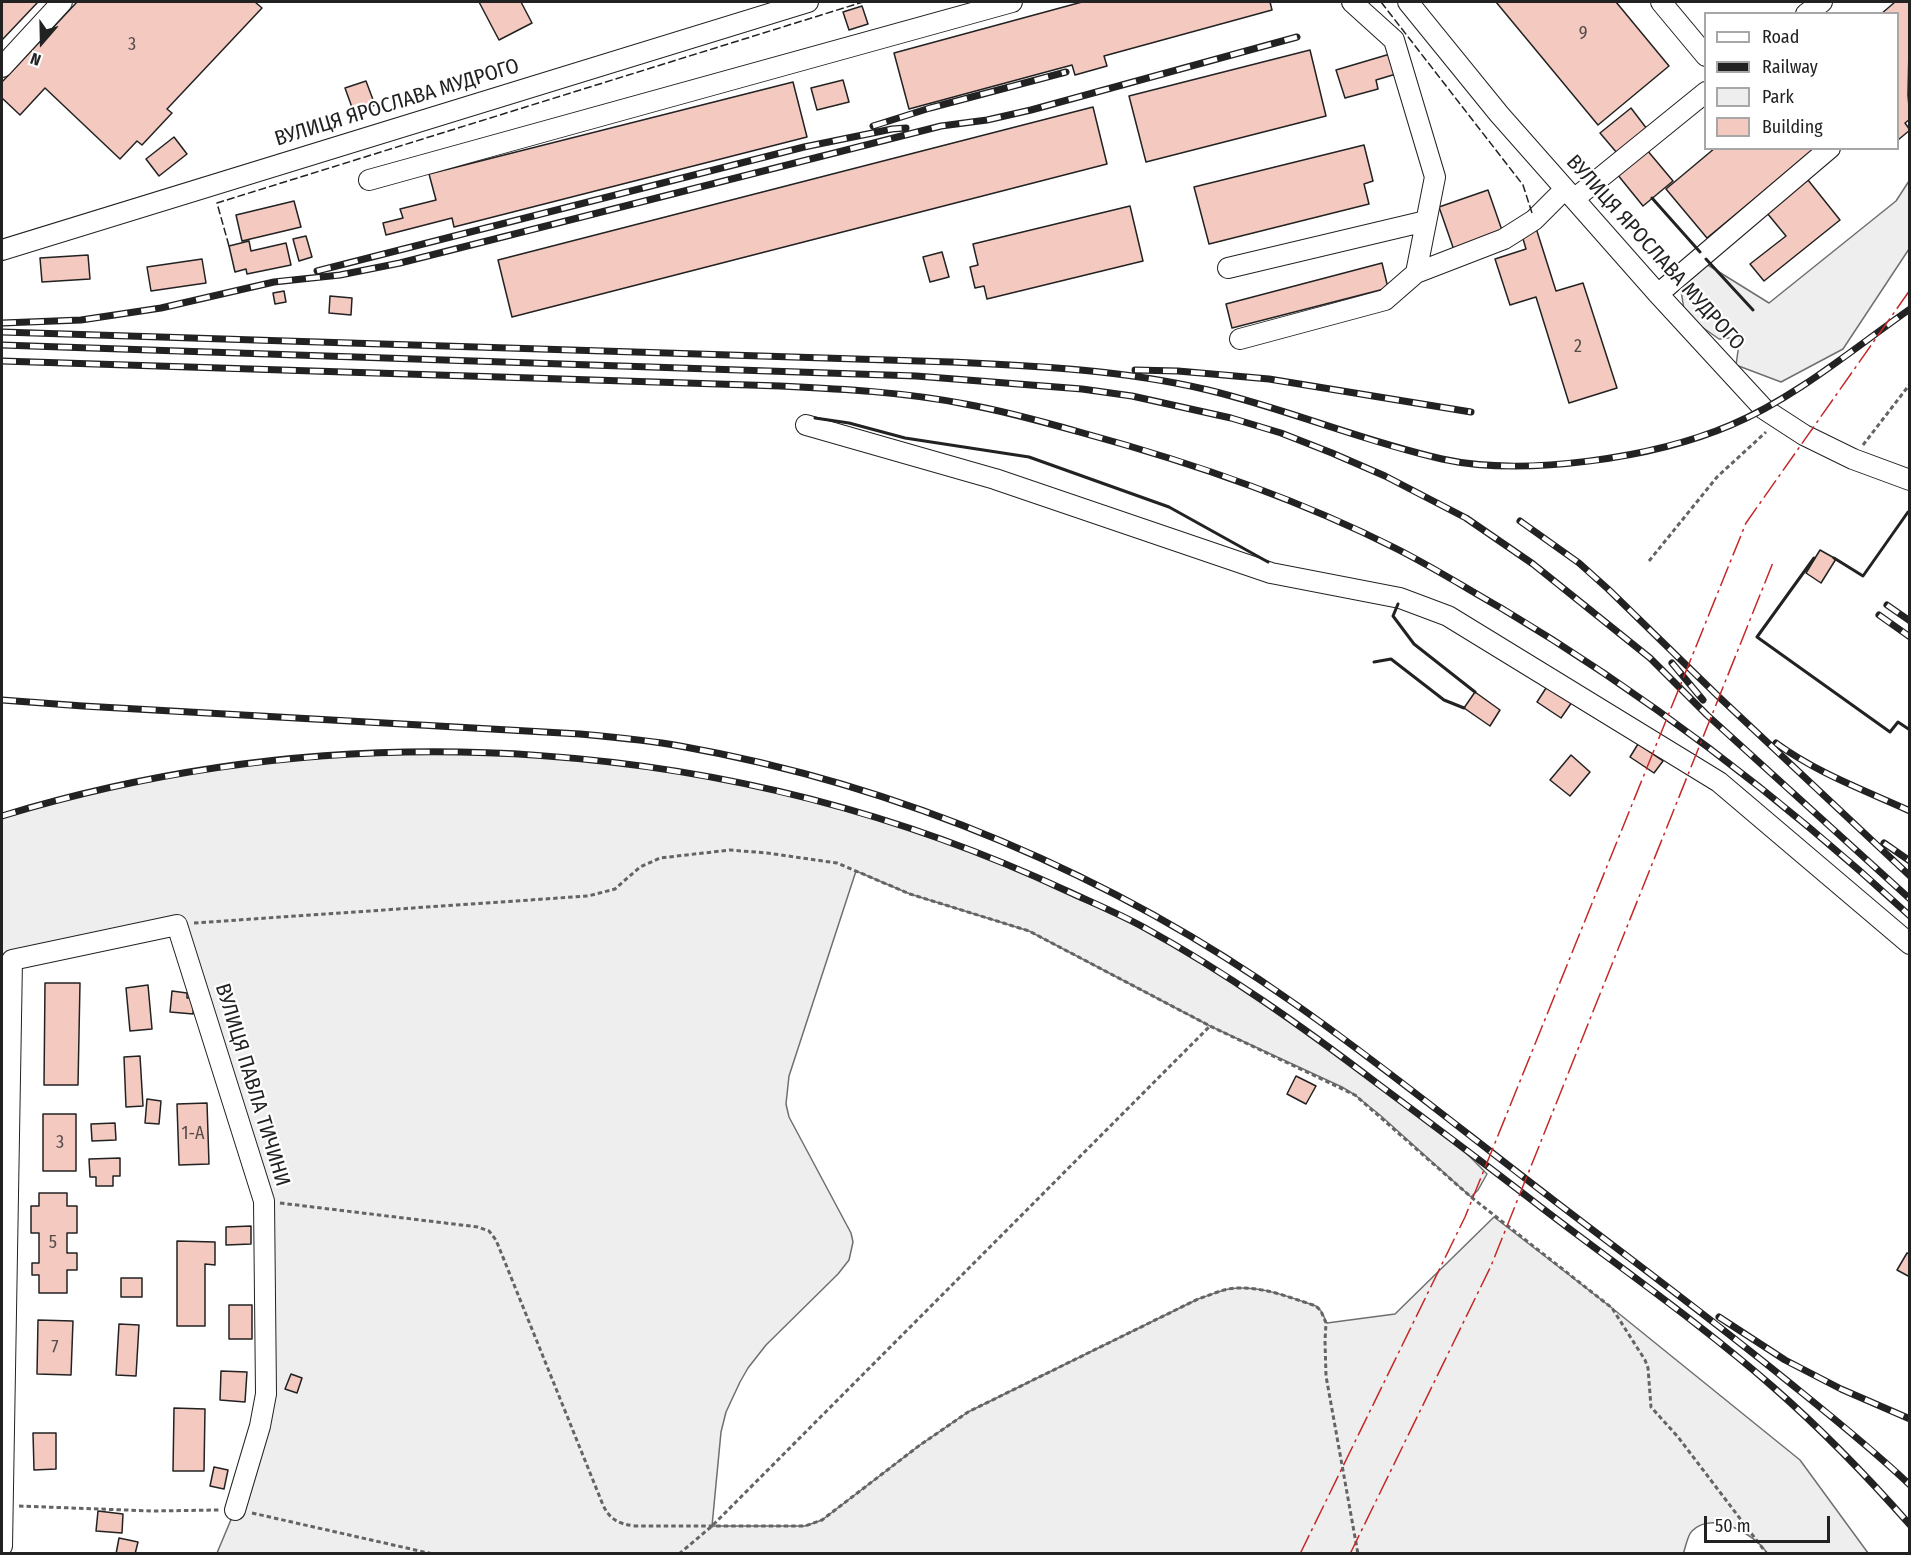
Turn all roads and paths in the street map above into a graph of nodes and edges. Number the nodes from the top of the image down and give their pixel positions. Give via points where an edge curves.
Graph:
1 (62, 2) edge
2 (808, 2) edge
3 (1012, 2) edge
4 (1352, 2) edge
5 (1408, 2) edge
6 (1661, 2) edge
7 (1822, 2) edge
8 (772, 7) edge
9 (1809, 12) edge
10 (1704, 54) edge
11 (2, 66) edge
12 (1704, 94) edge
13 (1828, 150) edge
14 (369, 180) dead end
15 (1570, 194) junction
16 (1426, 221) junction
17 (2, 250) edge
18 (1228, 268) dead end
19 (1416, 273) junction
20 (1658, 294) junction
21 (1240, 339) dead end
22 (1910, 384) edge
23 (1779, 420) junction
24 (806, 425) dead end
25 (1853, 459) junction
26 (1910, 480) edge
27 (1649, 561) dead end
28 (177, 925) junction
29 (1910, 944) edge
30 (1210, 1026) junction
31 (264, 1202) junction
32 (2, 1505) edge
33 (235, 1510) dead end
34 (712, 1526) junction
35 (2, 1546) edge
36 (679, 1554) edge
37 (1358, 1554) edge
38 (1767, 1554) edge

1 - 11 street
2 - 8 street, ВУЛИЦЯ ЯРОСЛАВА МУДРОГО
3 - 14 street
4 - 16 street via 1394,40 1435,177
5 - 15 street, ВУЛИЦЯ ЯРОСЛАВА МУДРОГО
6 - 10 street
7 - 9 street
8 - 17 street, ВУЛИЦЯ ЯРОСЛАВА МУДРОГО
12 - 15 street
13 - 20 street
15 - 19 street via 1504,239
15 - 20 street, ВУЛИЦЯ ЯРОСЛАВА МУДРОГО
16 - 18 street
16 - 19 street
19 - 21 street via 1385,300
20 - 23 street, ВУЛИЦЯ ЯРОСЛАВА МУДРОГО via 1764,409
22 - 25 path
23 - 25 street, ВУЛИЦЯ ЯРОСЛАВА МУДРОГО
23 - 27 path via 1717,477
24 - 29 street via 995,479 1271,573 1400,598 1448,616 1719,782
25 - 26 street, ВУЛИЦЯ ЯРОСЛАВА МУДРОГО
28 - 30 path via 588,896 615,889 640,867 660,858 730,850 767,853 837,863 910,894 1029,931
28 - 31 street, ВУЛИЦЯ ПАВЛА ТИЧИНИ
28 - 32 street via 12,960
30 - 34 path
30 - 38 path via 1355,1095 1471,1197 1612,1308 1645,1360 1651,1407
31 - 33 street, ВУЛИЦЯ ПАВЛА ТИЧИНИ via 266,1394
31 - 34 path via 489,1231 607,1514 619,1523 635,1526
32 - 35 street
34 - 36 path
34 - 37 path via 814,1524 968,1412 1198,1299 1227,1289 1249,1288 1316,1306 1324,1316 1326,1376

